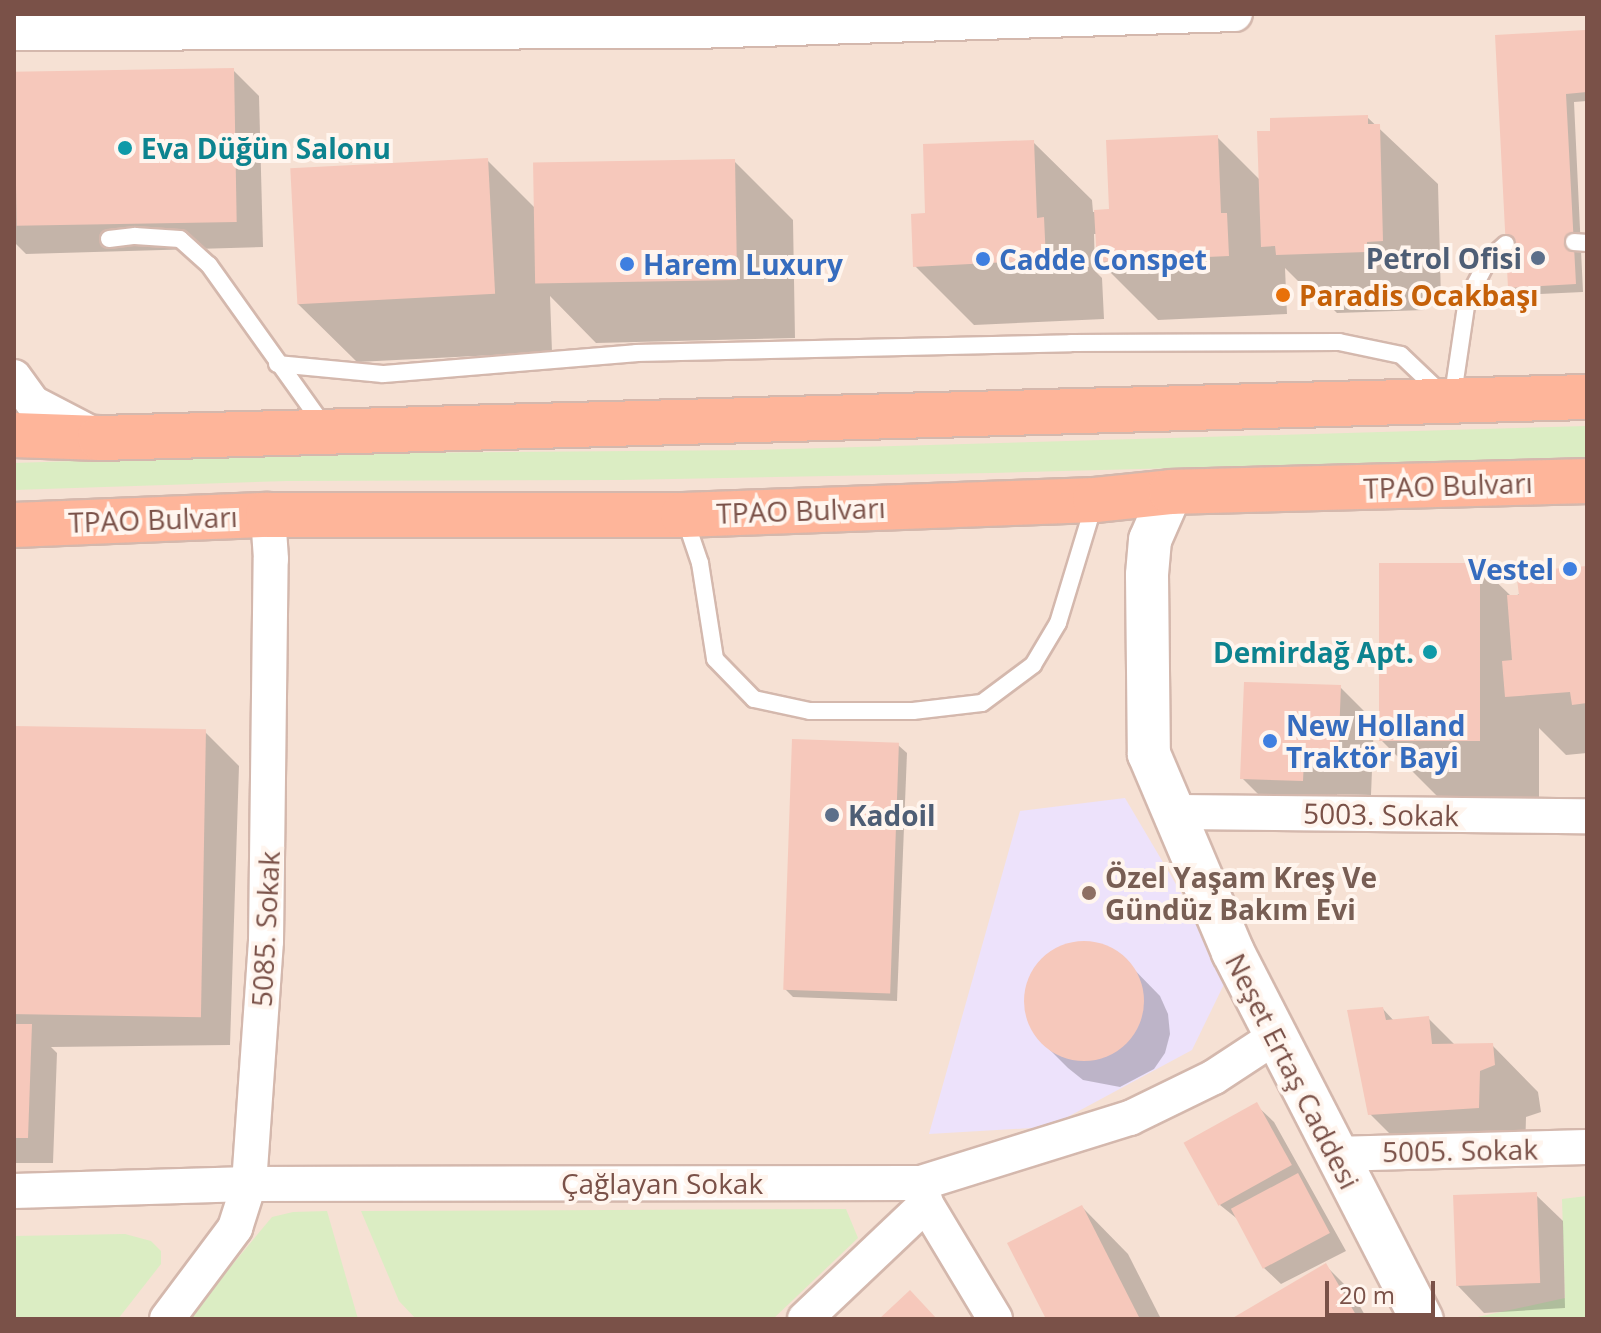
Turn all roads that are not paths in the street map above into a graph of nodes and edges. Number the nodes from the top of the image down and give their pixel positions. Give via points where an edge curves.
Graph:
1 (1235, 14) edge
2 (905, 19) edge
3 (14, 33) edge
4 (109, 239) dead end
5 (1506, 244) dead end
6 (277, 364) junction
7 (14, 377) edge
8 (1587, 397) edge
9 (1452, 403) junction
10 (327, 431) junction
11 (14, 435) edge
12 (100, 438) junction
13 (1587, 481) edge
14 (1171, 492) junction
15 (1095, 500) junction
16 (268, 515) junction
17 (683, 515) junction
18 (14, 525) edge
19 (1174, 812) junction
20 (1587, 816) edge
21 (1278, 1035) junction
22 (1587, 1147) edge
23 (1334, 1154) junction
24 (249, 1184) junction
25 (14, 1191) edge
26 (923, 1194) junction
27 (167, 1319) edge
28 (805, 1319) edge
29 (995, 1319) edge
30 (1422, 1319) edge

1 - 2 street
2 - 3 street via 695,31
4 - 6 lane via 180,239 209,265
5 - 9 lane via 1488,260 1467,300
6 - 9 lane via 383,374 636,353 1339,342 1401,355
6 - 10 lane
7 - 12 street via 33,403
8 - 9 highway
9 - 10 highway
10 - 12 highway
11 - 12 highway
13 - 14 highway, TPAO Bulvarı
14 - 15 highway, TPAO Bulvarı
14 - 19 street, Neşet Ertaş Caddesi via 1150,540 1149,754
15 - 17 highway, TPAO Bulvarı
15 - 17 lane via 1058,623 1033,665 982,703 913,711 810,711 754,699 715,659 700,563
16 - 17 highway, TPAO Bulvarı
16 - 18 highway, TPAO Bulvarı
16 - 24 street, 5085. Sokak via 266,941
19 - 20 street, 5003. Sokak
19 - 21 street, Neşet Ertaş Caddesi via 1233,952
21 - 23 street, Neşet Ertaş Caddesi
21 - 26 street, Çağlayan Sokak via 1214,1077 1130,1118
22 - 23 street, 5005. Sokak
23 - 30 street, Neşet Ertaş Caddesi
24 - 25 street, Çağlayan Sokak
24 - 26 street, Çağlayan Sokak
24 - 27 street, 5085. Sokak via 235,1228
26 - 28 street
26 - 29 street

